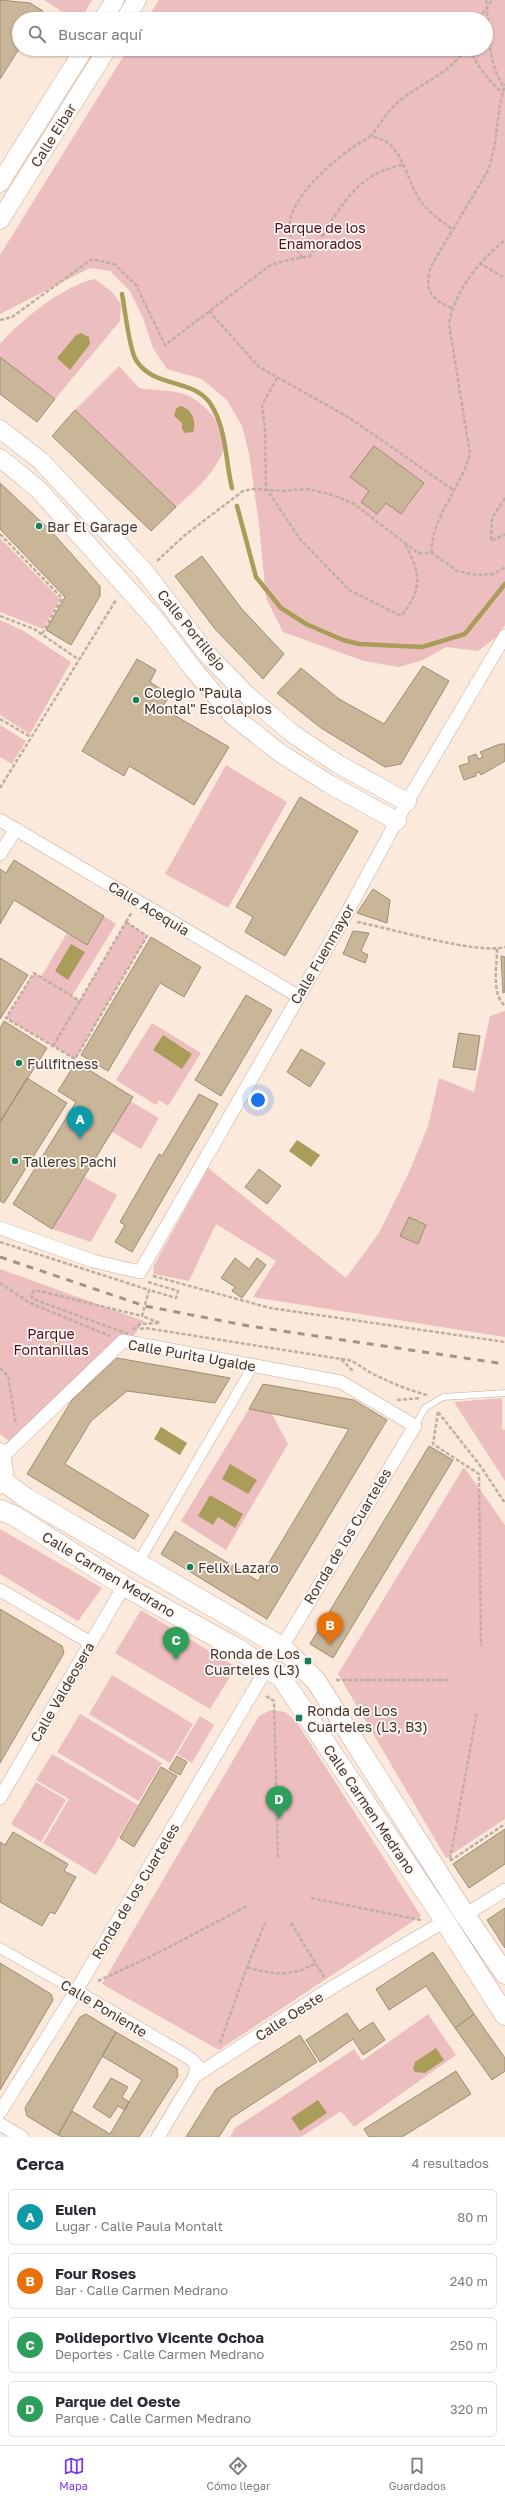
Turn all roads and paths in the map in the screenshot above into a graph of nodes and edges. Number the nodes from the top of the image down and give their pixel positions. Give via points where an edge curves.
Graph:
1 (115, 0) edge
2 (137, 0) edge
3 (486, 0) edge
4 (492, 0) edge
5 (487, 8) junction
6 (107, 12) edge
7 (129, 12) edge
8 (484, 12) edge
9 (487, 12) edge
10 (80, 56) edge
11 (103, 56) edge
12 (459, 56) edge
13 (474, 56) edge
14 (491, 56) edge
15 (505, 85) edge
16 (502, 93) junction
17 (500, 104) junction
18 (505, 105) edge
19 (370, 137) junction
20 (402, 165) junction
21 (0, 183) edge
22 (0, 220) edge
23 (453, 230) junction
24 (505, 240) edge
25 (302, 258) junction
26 (479, 263) junction
27 (505, 278) edge
28 (452, 308) junction
29 (209, 310) junction
30 (0, 320) edge
31 (277, 378) junction
32 (0, 430) edge
33 (0, 458) edge
34 (266, 488) junction
35 (455, 491) junction
36 (505, 498) edge
37 (0, 534) edge
38 (505, 534) edge
39 (185, 535) dead end
40 (405, 544) junction
41 (432, 553) junction
42 (505, 567) edge
43 (125, 586) junction
44 (0, 616) edge
45 (42, 634) junction
46 (505, 636) edge
47 (78, 659) junction
48 (0, 719) edge
49 (31, 737) junction
50 (0, 788) edge
51 (407, 802) junction
52 (0, 820) edge
53 (397, 821) junction
54 (16, 829) junction
55 (0, 854) edge
56 (343, 920) junction
57 (505, 947) edge
58 (497, 950) junction
59 (298, 996) junction
60 (80, 1001) junction
61 (505, 1006) edge
62 (53, 1046) junction
63 (0, 1228) edge
64 (0, 1242) edge
65 (143, 1277) junction
66 (0, 1284) edge
67 (149, 1290) junction
68 (142, 1316) junction
69 (140, 1324) dead end
70 (125, 1338) junction
71 (505, 1342) edge
72 (341, 1359) dead end
73 (253, 1366) junction
74 (0, 1368) edge
75 (505, 1393) edge
76 (441, 1398) junction
77 (415, 1426) junction
78 (18, 1439) junction
79 (1, 1455) edge
80 (479, 1474) junction
81 (486, 1474) junction
82 (1, 1482) edge
83 (505, 1503) edge
84 (0, 1510) edge
85 (138, 1563) junction
86 (124, 1586) junction
87 (0, 1590) edge
88 (91, 1643) junction
89 (482, 1646) dead end
90 (282, 1647) junction
91 (267, 1668) junction
92 (451, 1680) dead end
93 (316, 1681) junction
94 (255, 1689) junction
95 (477, 1712) dead end
96 (0, 1798) edge
97 (505, 1824) edge
98 (278, 1859) dead end
99 (505, 1890) edge
100 (311, 1898) dead end
101 (247, 1906) dead end
102 (441, 1915) junction
103 (465, 1915) junction
104 (265, 1923) dead end
105 (291, 1923) dead end
106 (0, 1948) edge
107 (316, 1963) junction
108 (246, 1967) junction
109 (505, 1974) edge
110 (331, 1988) junction
111 (76, 1991) junction
112 (505, 2015) edge
113 (219, 2044) dead end
114 (195, 2076) junction
115 (0, 2112) edge
116 (0, 2124) edge
117 (22, 2137) edge
118 (158, 2137) edge

1 - 6 main road
2 - 7 main road
3 - 5 path
4 - 5 path
5 - 8 path
5 - 9 path
10 - 21 main road, Calle Eibar
11 - 22 main road, Calle Eibar
12 - 19 path via 397,103
13 - 16 path via 481,70
14 - 15 path via 494,73
15 - 16 path
16 - 17 path
17 - 18 path
17 - 23 path via 496,144 489,170
19 - 20 path via 384,141 397,151
19 - 25 path via 331,164 298,200 291,218 290,232
20 - 23 path via 422,203
20 - 25 path via 391,167 361,184 340,206 310,256
23 - 28 path via 431,266 427,280 431,293 438,302
24 - 26 path
25 - 29 path via 269,266
26 - 27 path
26 - 28 path
28 - 35 path via 448,324 470,454 467,467
29 - 30 path via 165,345 136,285 114,264 92,259 12,317
29 - 31 path via 259,367
31 - 34 path via 262,405
31 - 35 path via 348,417
32 - 51 main road, Calle Portillejo via 41,461 145,572 207,654 249,697 293,734 338,764
33 - 43 main road, Calle Portillejo via 38,489
34 - 39 path via 243,491
34 - 40 path via 282,491 308,489 333,495 354,504
34 - 40 path via 300,539 349,590 401,616 412,602 418,572
35 - 41 path via 433,536
36 - 38 path via 492,518 491,541
37 - 45 path via 62,598
40 - 41 path via 418,553
41 - 42 path via 457,571 477,576 494,574
43 - 47 path
43 - 53 main road, Calle Portillejo via 233,716 280,753 329,784
44 - 45 path
45 - 47 path
46 - 51 street, Calle Fuenmayor
47 - 49 path
48 - 49 path
49 - 50 path
51 - 53 street, Calle Fuenmayor
52 - 54 street, Calle Acequia
53 - 56 street, Calle Fuenmayor
54 - 55 street
54 - 59 street, Calle Acequia
56 - 58 path via 465,946
56 - 59 street, Calle Fuenmayor
57 - 58 path
58 - 61 path via 496,988 500,1001
59 - 65 street, Calle Fuenmayor
60 - 62 path
60 - 62 path via 34,973 6,1018
60 - 62 path via 126,922 147,936 75,1059
63 - 65 street
64 - 67 path, bridge
65 - 67 path via 178,1291 176,1298
65 - 71 path via 270,1308
66 - 70 path via 30,1303
67 - 68 path, bridge
68 - 69 path via 160,1323
68 - 70 path, bridge via 35,1290 31,1295 32,1299
70 - 73 street, Calle Purita Ugalde
70 - 78 street, Calle Purita Ugalde
72 - 76 path via 350,1359 371,1373 413,1391
73 - 77 street, Calle Purita Ugalde via 341,1382
73 - 85 street
74 - 78 path via 8,1376
75 - 76 lane
76 - 77 lane via 425,1408
77 - 90 street, Ronda de los Cuarteles
78 - 79 street, Calle Purita Ugalde
79 - 82 main road
80 - 81 path
80 - 81 path via 433,1444 438,1412
80 - 89 path
81 - 83 path
82 - 85 main road, Calle Carmen Medrano
84 - 86 main road, Calle Carmen Medrano via 15,1516
85 - 90 main road, Calle Carmen Medrano
86 - 88 street, Calle Valdeosera
86 - 91 main road, Calle Carmen Medrano via 238,1649
87 - 88 street
88 - 96 street, Calle Valdeosera
90 - 93 main road, Calle Carmen Medrano
91 - 94 street, Ronda de los Cuarteles
91 - 102 main road, Calle Carmen Medrano via 281,1677
92 - 93 path
93 - 103 main road, Calle Carmen Medrano
94 - 98 path via 274,1701
94 - 111 street, Ronda de los Cuarteles
95 - 97 path via 449,1862
99 - 103 street
100 - 102 path via 423,1920
101 - 111 path via 154,1955
102 - 110 street, Calle Oeste
102 - 112 main road, Calle Carmen Medrano
103 - 109 main road, Calle Carmen Medrano
104 - 108 path
105 - 107 path
106 - 111 street, Calle Poniente
107 - 108 path via 303,1971 291,1973 260,1972
107 - 110 path
108 - 113 path
110 - 114 street, Calle Oeste
111 - 114 street, Calle Poniente via 191,2059 197,2065
111 - 115 street, Ronda de los Cuarteles
114 - 118 street, Calle Oeste
116 - 117 street

